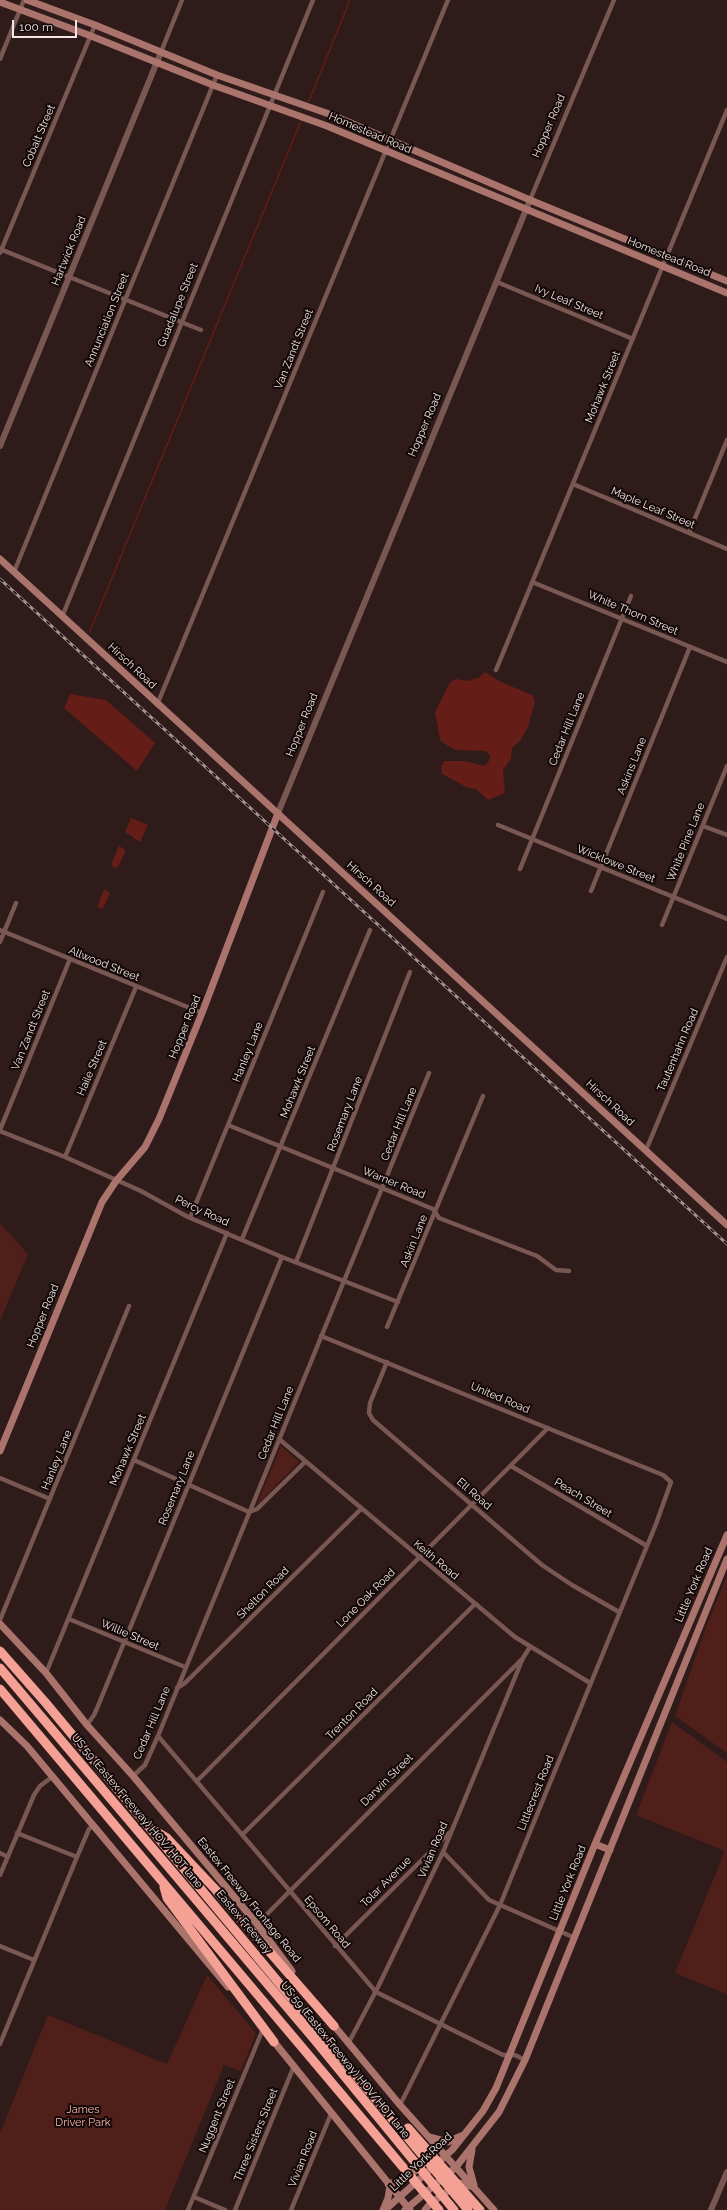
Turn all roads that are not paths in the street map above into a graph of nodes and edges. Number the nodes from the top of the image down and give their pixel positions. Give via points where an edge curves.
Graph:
1 (24, 0) edge
2 (27, 0) edge
3 (182, 0) edge
4 (313, 0) edge
5 (448, 0) edge
6 (614, 0) edge
7 (0, 2) edge
8 (20, 10) junction
9 (95, 25) junction
10 (91, 36) junction
11 (161, 52) junction
12 (0, 59) edge
13 (157, 63) junction
14 (217, 75) junction
15 (213, 85) junction
16 (274, 95) junction
17 (270, 105) junction
18 (727, 110) edge
19 (332, 115) junction
20 (327, 126) junction
21 (390, 140) junction
22 (385, 151) junction
23 (451, 165) junction
24 (447, 177) junction
25 (530, 200) junction
26 (526, 210) junction
27 (604, 231) junction
28 (600, 241) junction
29 (0, 251) edge
30 (667, 257) junction
31 (663, 267) junction
32 (69, 277) junction
33 (724, 280) edge
34 (497, 282) junction
35 (717, 289) junction
36 (727, 293) edge
37 (125, 300) junction
38 (181, 322) junction
39 (201, 330) dead end
40 (633, 339) junction
41 (727, 440) edge
42 (0, 446) edge
43 (573, 484) junction
44 (688, 533) junction
45 (727, 549) edge
46 (0, 559) edge
47 (14, 572) junction
48 (532, 582) junction
49 (631, 596) dead end
50 (62, 617) junction
51 (621, 618) junction
52 (690, 647) junction
53 (727, 662) edge
54 (496, 670) dead end
55 (157, 704) junction
56 (727, 766) edge
57 (278, 813) junction
58 (498, 825) dead end
59 (703, 826) junction
60 (727, 835) edge
61 (533, 839) junction
62 (600, 868) junction
63 (520, 869) dead end
64 (591, 891) dead end
65 (323, 892) dead end
66 (674, 897) junction
67 (16, 903) dead end
68 (727, 919) edge
69 (662, 925) dead end
70 (370, 930) dead end
71 (2, 931) edge
72 (0, 942) edge
73 (727, 957) edge
74 (70, 959) junction
75 (410, 972) dead end
76 (136, 986) junction
77 (202, 1014) junction
78 (429, 1073) dead end
79 (483, 1096) dead end
80 (228, 1124) junction
81 (0, 1131) edge
82 (281, 1146) junction
83 (646, 1150) junction
84 (65, 1157) junction
85 (334, 1168) junction
86 (116, 1181) junction
87 (382, 1188) junction
88 (435, 1213) junction
89 (190, 1218) junction
90 (727, 1225) edge
91 (227, 1233) junction
92 (242, 1239) junction
93 (282, 1257) junction
94 (296, 1262) junction
95 (569, 1271) dead end
96 (343, 1281) junction
97 (398, 1302) junction
98 (129, 1306) dead end
99 (388, 1327) dead end
100 (321, 1336) junction
101 (387, 1362) junction
102 (548, 1428) junction
103 (279, 1439) junction
104 (0, 1451) edge
105 (134, 1460) junction
106 (305, 1462) junction
107 (511, 1466) junction
108 (0, 1478) edge
109 (670, 1480) joint
110 (188, 1484) junction
111 (50, 1500) junction
112 (473, 1504) junction
113 (361, 1509) junction
114 (249, 1512) junction
115 (727, 1535) edge
116 (647, 1546) junction
117 (420, 1557) junction
118 (727, 1559) edge
119 (475, 1604) junction
120 (619, 1612) junction
121 (69, 1618) junction
122 (0, 1620) edge
123 (0, 1624) edge
124 (124, 1643) junction
125 (530, 1647) junction
126 (0, 1651) edge
127 (522, 1658) junction
128 (0, 1668) edge
129 (185, 1668) junction
130 (46, 1673) junction
131 (590, 1683) junction
132 (0, 1688) edge
133 (177, 1688) junction
134 (0, 1720) edge
135 (87, 1724) junction
136 (158, 1736) junction
137 (52, 1776) junction
138 (133, 1776) junction
139 (197, 1781) junction
140 (94, 1825) junction
141 (149, 1827) junction
142 (451, 1832) junction
143 (18, 1833) junction
144 (242, 1835) junction
145 (595, 1844) junction
146 (610, 1850) junction
147 (443, 1852) junction
148 (0, 1853) edge
149 (8, 1856) junction
150 (77, 1857) junction
151 (0, 1875) edge
152 (162, 1882) junction
153 (289, 1891) junction
154 (500, 1905) junction
155 (257, 1924) junction
156 (560, 1931) junction
157 (575, 1938) junction
158 (0, 1946) edge
159 (335, 1946) junction
160 (34, 1960) junction
161 (376, 1992) junction
162 (441, 2025) junction
163 (334, 2026) junction
164 (263, 2029) junction
165 (274, 2042) junction
166 (0, 2044) edge
167 (348, 2044) junction
168 (510, 2055) junction
169 (525, 2060) junction
170 (294, 2066) junction
171 (400, 2105) junction
172 (483, 2111) junction
173 (331, 2114) junction
174 (495, 2119) junction
175 (467, 2131) junction
176 (430, 2139) junction
177 (473, 2149) junction
178 (446, 2156) junction
179 (456, 2167) junction
180 (727, 2172) edge
181 (389, 2185) junction
182 (474, 2187) junction
183 (194, 2197) junction
184 (400, 2197) junction
185 (463, 2198) junction
186 (408, 2209) edge
187 (453, 2209) edge
188 (188, 2210) edge
189 (226, 2210) edge
190 (235, 2210) edge
191 (291, 2210) edge
192 (384, 2210) edge
193 (425, 2210) edge
194 (439, 2210) edge
195 (468, 2210) edge
196 (480, 2210) edge
197 (494, 2210) edge
198 (711, 2210) edge

1 - 8 street
2 - 9 main road, Homestead Road
3 - 11 street
4 - 16 street, Guadalupe Street
5 - 21 street, Van Zandt Street
6 - 25 street, Hopper Road
7 - 8 main road, Homestead Road
8 - 10 main road, Homestead Road
8 - 12 street
9 - 10 street, Cobalt Street
9 - 11 main road, Homestead Road
10 - 13 main road, Homestead Road
10 - 29 street, Cobalt Street
11 - 13 street, Hartwick Road
11 - 14 main road, Homestead Road
13 - 15 main road, Homestead Road
13 - 32 street, Hartwick Road
14 - 15 street, Annunciation Street
14 - 16 main road, Homestead Road
15 - 17 main road, Homestead Road
15 - 37 street, Annunciation Street
16 - 17 street, Guadalupe Street
16 - 19 main road, Homestead Road
17 - 20 main road, Homestead Road
17 - 38 street, Guadalupe Street
18 - 30 street, Mohawk Street
19 - 20 main road
19 - 21 main road, Homestead Road
20 - 22 main road, Homestead Road
21 - 22 street, Van Zandt Street
21 - 23 main road, Homestead Road
22 - 24 main road, Homestead Road
22 - 55 street, Van Zandt Street
23 - 24 main road
23 - 25 main road, Homestead Road
24 - 26 main road, Homestead Road
25 - 26 street, Hopper Road
25 - 27 main road, Homestead Road
26 - 28 main road, Homestead Road
26 - 34 street, Hopper Road
27 - 28 main road
27 - 30 main road, Homestead Road
28 - 31 main road, Homestead Road
29 - 32 street
30 - 31 street, Mohawk Street
30 - 33 main road, Homestead Road
31 - 35 main road, Homestead Road
31 - 40 street, Mohawk Street
32 - 37 street
32 - 42 street, Hartwick Road
33 - 35 main road
34 - 40 street, Ivy Leaf Street
34 - 57 street, Hopper Road
35 - 36 main road, Homestead Road
37 - 38 street
37 - 47 street, Annunciation Street
38 - 39 street
38 - 50 street, Guadalupe Street
40 - 43 street, Mohawk Street
41 - 44 street
43 - 44 street, Maple Leaf Street
43 - 48 street, Mohawk Street
44 - 45 street, Maple Leaf Street
46 - 47 main road, Hirsch Road
47 - 50 main road, Hirsch Road
48 - 51 street, White Thorn Street
48 - 54 street, Mohawk Street
49 - 51 street, Cedar Hill Lane
50 - 55 main road, Hirsch Road
51 - 52 street, White Thorn Street
51 - 61 street, Cedar Hill Lane
52 - 53 street, White Thorn Street
52 - 62 street, Askins Lane
55 - 57 main road, Hirsch Road
56 - 59 street, White Pine Lane
57 - 77 main road, Hopper Road
57 - 83 main road, Hirsch Road
58 - 61 street, Wicklowe Street
59 - 60 street
59 - 66 street, White Pine Lane
61 - 62 street, Wicklowe Street
61 - 63 street, Cedar Hill Lane
62 - 64 street, Askins Lane
62 - 66 street, Wicklowe Street
65 - 80 street, Hanley Lane
66 - 68 street, Wicklowe Street
66 - 69 street, White Pine Lane
67 - 71 street
70 - 82 street, Mohawk Street
71 - 72 street
71 - 74 street, Allwood Street
73 - 83 street, Tautenhahn Road
74 - 76 street, Allwood Street
74 - 81 street, Van Zandt Street
75 - 85 street, Rosemary Lane
76 - 77 street, Allwood Street
76 - 84 street, Haile Street
77 - 86 main road, Hopper Road via 152,1133 138,1156
78 - 87 street, Cedar Hill Lane
79 - 88 street, Askin Lane
80 - 82 street, Warner Road
80 - 89 street, Hanley Lane
81 - 84 street, Percy Road
82 - 85 street, Warner Road
82 - 92 street, Mohawk Street
83 - 90 main road, Hirsch Road
84 - 86 street, Percy Road
85 - 87 street, Warner Road
85 - 94 street, Rosemary Lane
86 - 89 street, Percy Road via 141,1191
86 - 104 main road, Hopper Road via 95,1218
87 - 88 street, Warner Road via 433,1208
87 - 96 street, Cedar Hill Lane
88 - 95 street, Warner Road via 438,1218 537,1256 556,1270
88 - 97 street, Askin Lane
89 - 91 street, Percy Road
91 - 92 street, Percy Road
91 - 105 street, Mohawk Street
92 - 93 street, Percy Road
93 - 94 street, Percy Road
93 - 110 street, Rosemary Lane
94 - 96 street, Percy Road
96 - 97 street, Percy Road
96 - 100 street, Cedar Hill Lane
97 - 99 street, Askin Lane
98 - 111 street, Hanley Lane
100 - 101 street, United Road
100 - 103 street, Cedar Hill Lane
101 - 102 street, United Road
101 - 112 street, Ell Road via 370,1403 371,1417
102 - 107 street, Lone Oak Road
102 - 109 street, United Road
103 - 106 street, Keith Road
103 - 114 street, Cedar Hill Lane
105 - 110 street
105 - 121 street, Mohawk Street
106 - 113 street, Keith Road
106 - 114 street via 257,1509
107 - 112 street, Lone Oak Road
107 - 116 street, Peach Street
108 - 111 street
109 - 116 street, Littlecrest Road via 671,1484
110 - 114 street
110 - 124 street, Rosemary Lane
111 - 122 street, Hanley Lane
112 - 117 street, Lone Oak Road
112 - 120 street, Ell Road via 542,1564
113 - 117 street, Keith Road
113 - 133 street, Shelton Road
114 - 129 street, Cedar Hill Lane
115 - 145 main road, Little York Road
116 - 120 street, Littlecrest Road
117 - 119 street, Keith Road
117 - 139 street, Lone Oak Road
118 - 146 main road, Little York Road
119 - 125 street, Keith Road
119 - 144 street, Trenton Road
120 - 131 street, Littlecrest Road
121 - 124 street, Willie Street
121 - 130 street, Mohawk Street
123 - 130 main road, Eastex Freeway Frontage Road
124 - 129 street, Willie Street
124 - 135 street, Rosemary Lane via 94,1716
125 - 127 street, Darwin Street
125 - 131 street, Keith Road
126 - 141 highway, Eastex Freeway
127 - 142 street, Vivian Road
127 - 153 street, Darwin Street
128 - 187 highway, US 59 (Eastex Freeway) HOV/HOT lane via 309,2033
129 - 133 street, Cedar Hill Lane
130 - 135 main road, Eastex Freeway Frontage Road
131 - 154 street, Littlecrest Road
132 - 152 highway
133 - 136 street, Cedar Hill Lane
134 - 137 main road via 27,1746
135 - 138 main road, Eastex Freeway Frontage Road
136 - 138 street, Cedar Hill Lane via 145,1765
136 - 139 street, Epsom Road
137 - 140 main road
137 - 143 street via 34,1795
138 - 155 main road, Eastex Freeway Frontage Road
139 - 144 street, Epsom Road
140 - 150 street via 89,1829
140 - 164 main road
141 - 163 highway via 166,1838 204,1878
141 - 185 highway, Eastex Freeway via 390,2116
142 - 147 street, Vivian Road
142 - 159 street, Tolar Avenue
143 - 149 street
143 - 150 street
144 - 153 street, Epsom Road
145 - 146 main road
145 - 156 main road, Little York Road
146 - 157 main road, Little York Road
147 - 154 street via 480,1892
147 - 161 street, Vivian Road
148 - 149 street
149 - 151 street
150 - 160 street
152 - 165 highway via 167,1898
152 - 194 highway
153 - 155 street, Darwin Street
153 - 159 street, Epsom Road
154 - 156 street
154 - 162 street, Littlecrest Road
155 - 163 main road, Eastex Freeway Frontage Road
156 - 157 street
156 - 168 main road, Little York Road
157 - 169 main road, Little York Road
158 - 160 street
159 - 161 street, Epsom Road
160 - 166 street
161 - 162 street, Epsom Road
161 - 167 street, Vivian Road
162 - 168 street, Epsom Road via 503,2055
162 - 171 street, Littlecrest Road
163 - 167 main road, Eastex Freeway Frontage Road
164 - 165 main road
164 - 183 street, Nuggent Street
165 - 170 main road
167 - 171 main road, Eastex Freeway Frontage Road
168 - 169 street, Epsom Road
168 - 172 main road, Little York Road
169 - 174 main road, Little York Road
170 - 173 main road
170 - 190 street, Three Sisters Street
171 - 176 main road, Eastex Freeway Frontage Road
172 - 174 main road
172 - 175 main road, Little York Road
173 - 181 main road
173 - 191 street, Vivian Road
174 - 177 main road, Little York Road
175 - 176 main road via 448,2142
175 - 178 main road, Little York Road
176 - 178 main road, Eastex Freeway Frontage Road
176 - 181 main road via 432,2151 421,2166 405,2178
177 - 179 main road, Little York Road
177 - 182 main road via 469,2167
178 - 179 main road, Eastex Freeway Frontage Road
178 - 184 main road, Little York Road
179 - 182 main road, Eastex Freeway Frontage Road
179 - 186 main road, Little York Road
180 - 198 street
181 - 184 main road
181 - 192 main road
182 - 193 main road via 459,2183
182 - 197 main road, Eastex Freeway Frontage Road
183 - 188 street, Nuggent Street
183 - 189 street
184 - 186 main road
184 - 192 main road, Little York Road
185 - 195 highway, Eastex Freeway
185 - 196 highway

